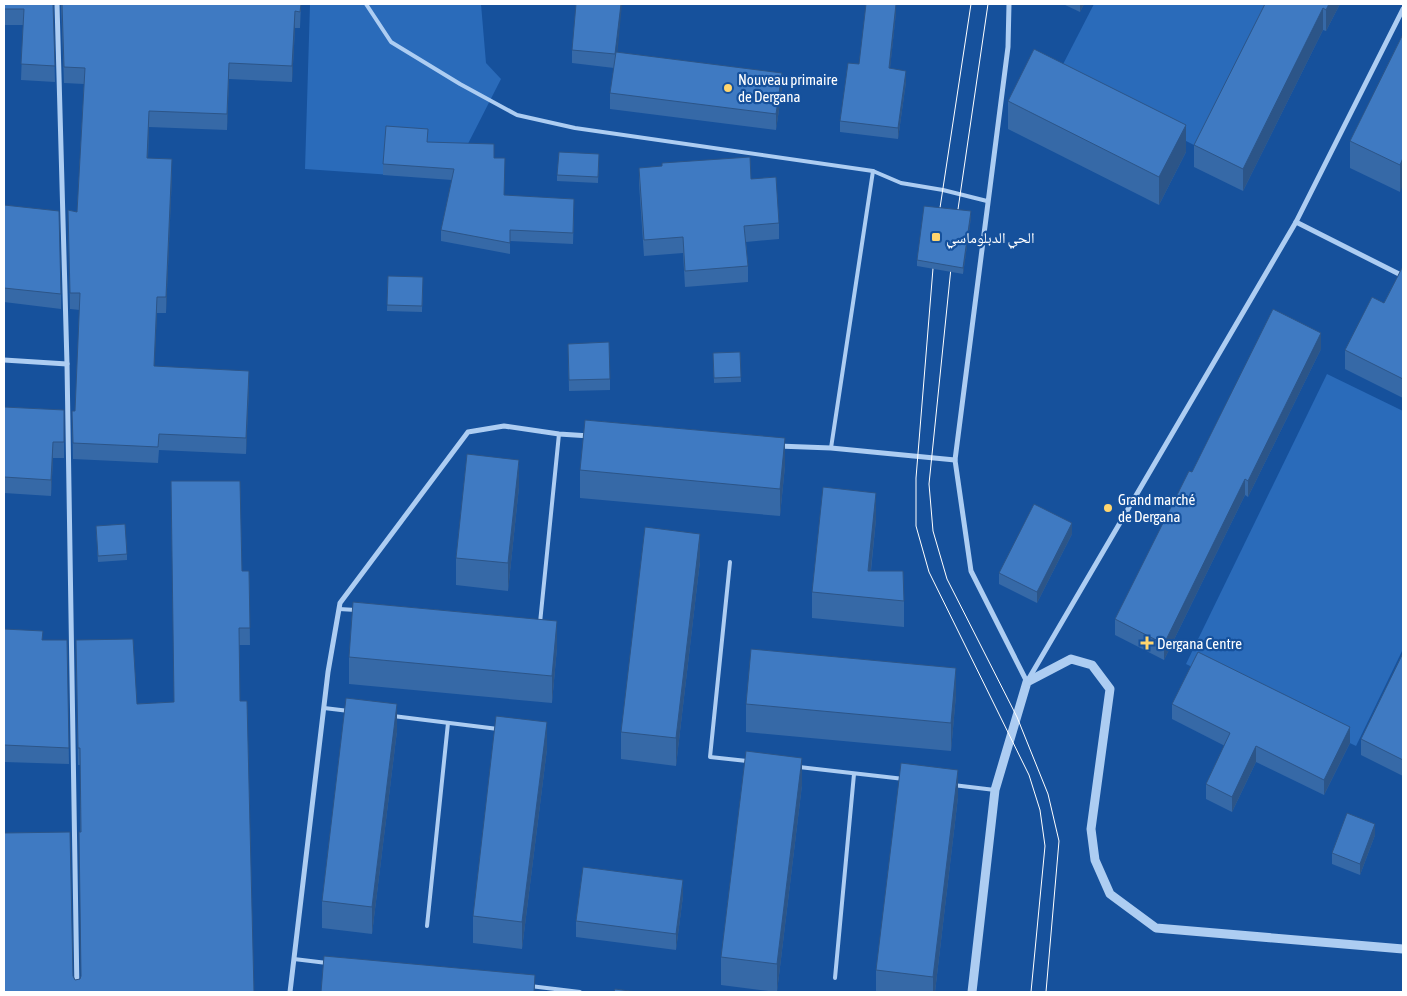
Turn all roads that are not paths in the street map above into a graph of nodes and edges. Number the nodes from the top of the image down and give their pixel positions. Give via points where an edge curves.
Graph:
1 (57, 4) edge
2 (366, 4) edge
3 (1009, 4) edge
4 (1403, 9) edge
5 (873, 171) junction
6 (988, 200) junction
7 (1296, 222) junction
8 (1403, 276) edge
9 (4, 360) edge
10 (67, 364) junction
11 (559, 434) junction
12 (598, 436) edge
13 (773, 445) edge
14 (831, 448) junction
15 (955, 460) junction
16 (730, 562) dead end
17 (339, 609) junction
18 (358, 610) edge
19 (539, 628) edge
20 (1027, 682) junction
21 (324, 708) junction
22 (353, 711) edge
23 (391, 716) edge
24 (448, 722) junction
25 (506, 730) edge
26 (749, 761) edge
27 (797, 767) edge
28 (854, 774) junction
29 (910, 780) edge
30 (948, 784) edge
31 (995, 790) junction
32 (427, 926) dead end
33 (1403, 949) edge
34 (294, 959) junction
35 (333, 964) edge
36 (835, 978) dead end
37 (529, 986) edge
38 (77, 992) edge
39 (290, 992) edge
40 (579, 992) edge
41 (972, 992) edge

1 - 10 street
2 - 5 lane via 391,42 517,115 575,128
3 - 6 street via 1008,47
4 - 7 street
5 - 6 lane via 902,184
5 - 14 lane
6 - 15 street
7 - 8 street
7 - 20 street
9 - 10 street
10 - 38 street
11 - 12 street
11 - 17 street via 504,426 468,432 340,602
11 - 19 lane
13 - 14 street
14 - 15 street
15 - 20 street via 971,571
16 - 26 lane via 710,757
17 - 18 lane
17 - 21 street
20 - 31 street
20 - 33 street via 1071,659 1092,665 1110,689 1091,829 1095,860 1110,894 1156,928
21 - 22 lane
21 - 34 street
23 - 24 lane
24 - 25 lane
24 - 32 lane
27 - 28 lane
28 - 29 lane
28 - 36 lane
30 - 31 lane
31 - 41 street
34 - 35 lane
34 - 39 street
37 - 40 lane

